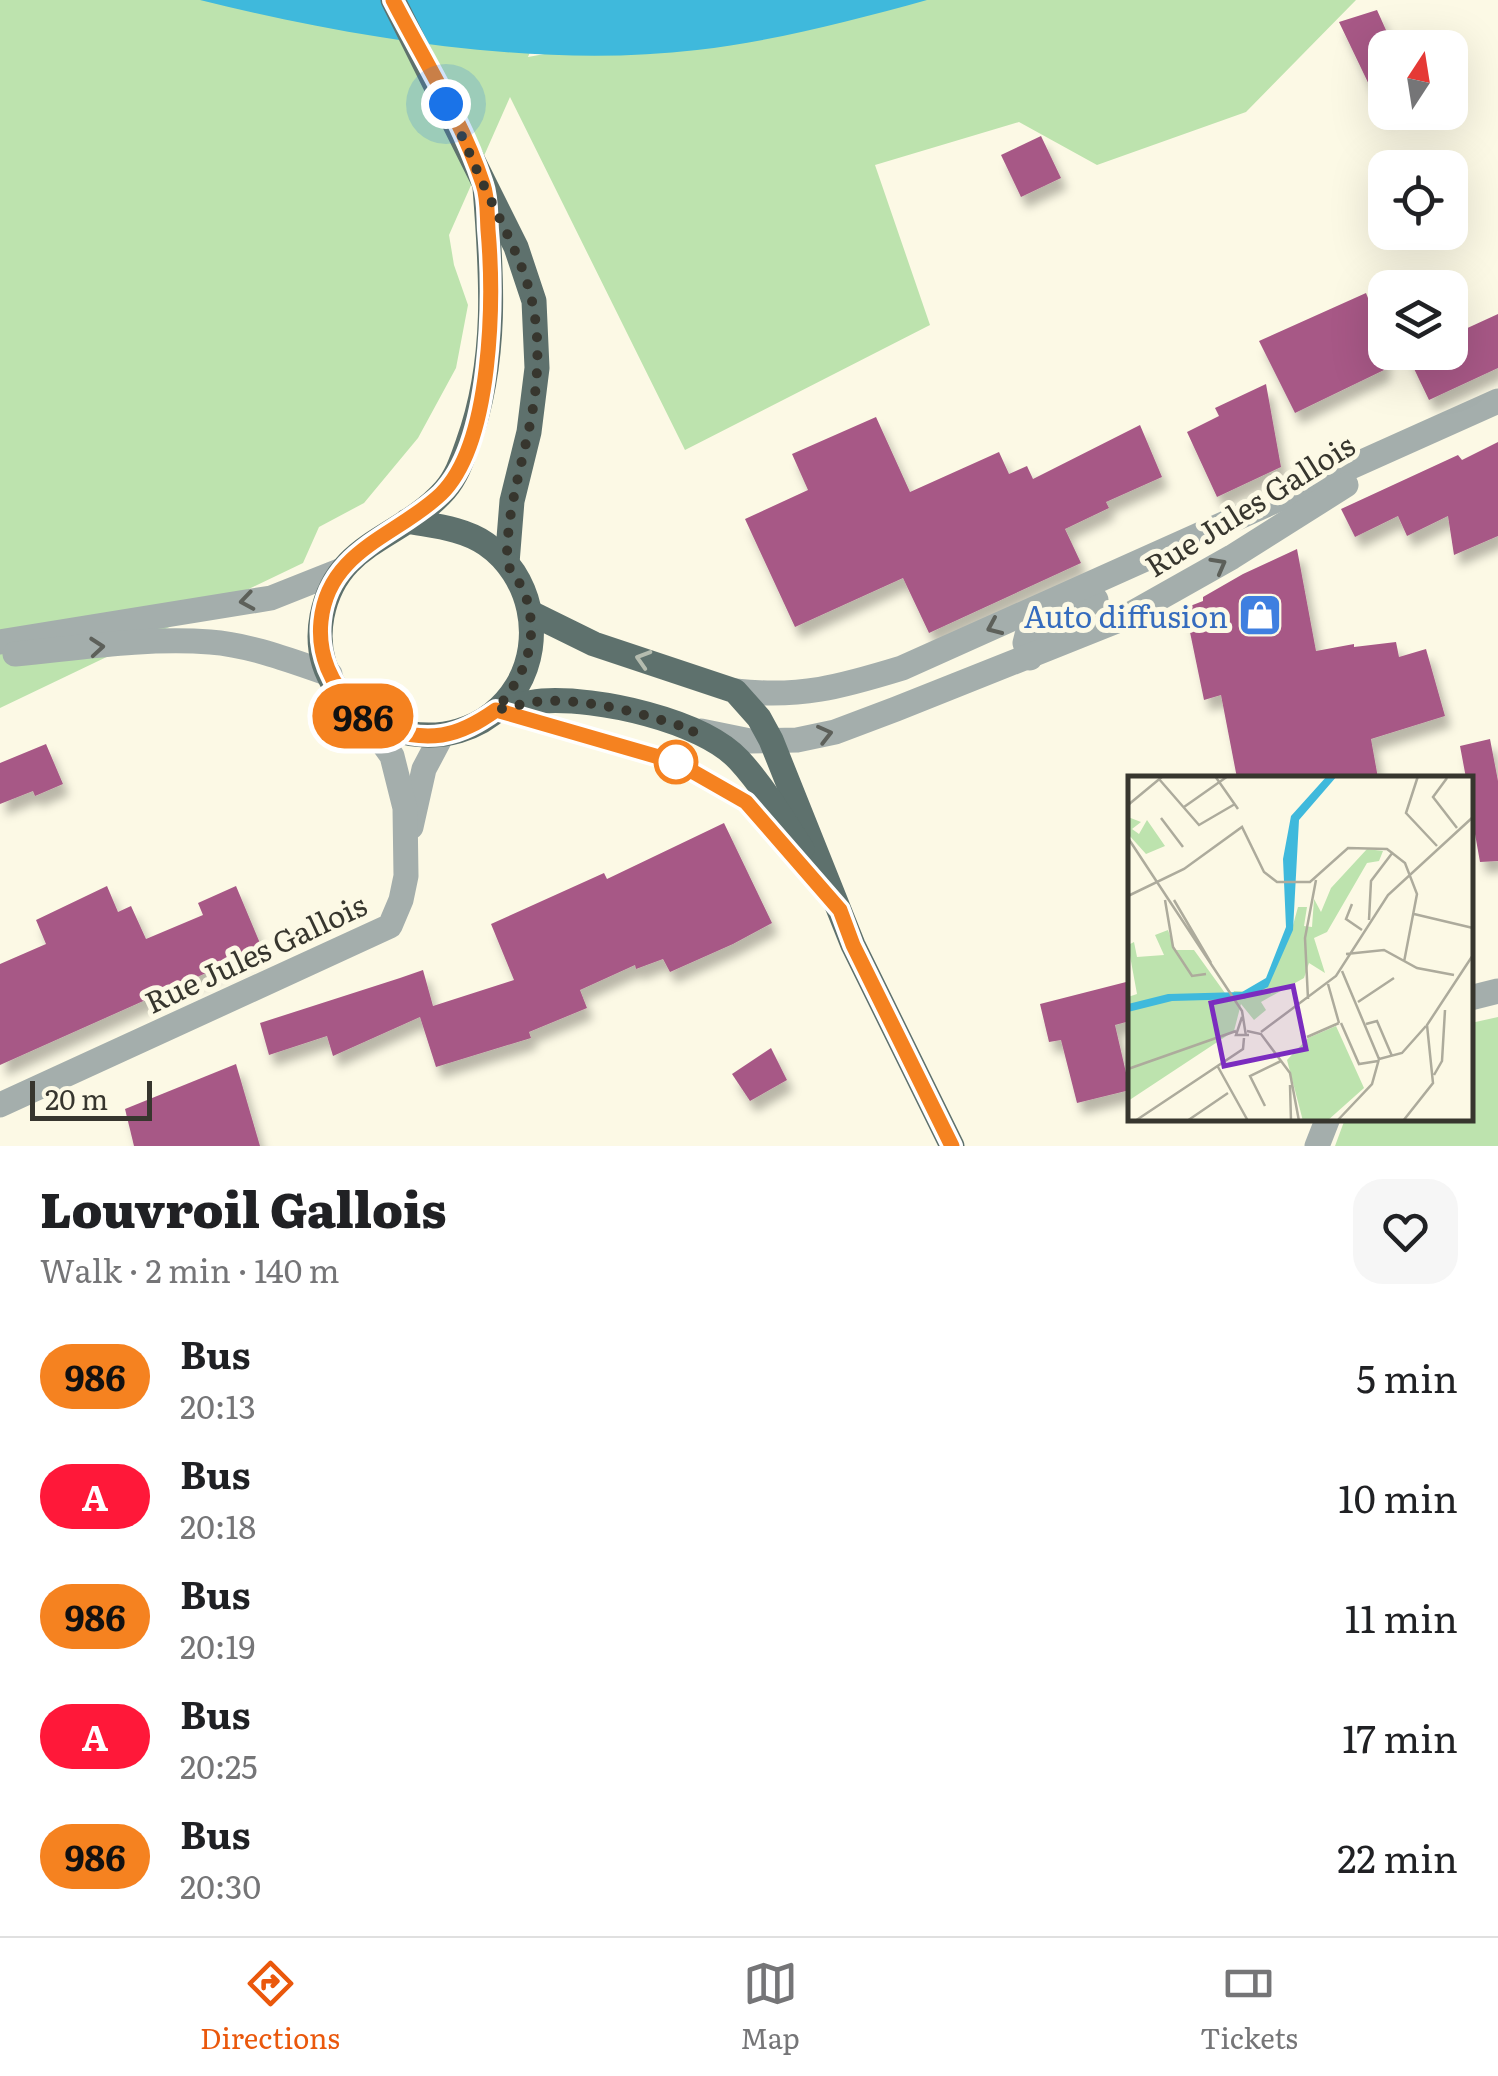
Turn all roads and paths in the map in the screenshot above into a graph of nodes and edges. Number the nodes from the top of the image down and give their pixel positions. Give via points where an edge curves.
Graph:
1 (392, 0) edge
2 (485, 188) junction
3 (1498, 401) edge
4 (1403, 446) junction
5 (1244, 517) junction
6 (406, 521) junction
7 (507, 563) junction
8 (340, 571) junction
9 (531, 613) junction
10 (0, 642) edge
11 (0, 656) edge
12 (1030, 658) junction
13 (330, 674) junction
14 (735, 691) junction
15 (496, 710) junction
16 (364, 716) junction
17 (694, 730) junction
18 (442, 735) junction
19 (771, 740) junction
20 (407, 841) junction
21 (840, 910) junction
22 (1498, 991) edge
23 (1473, 997) edge
24 (0, 1105) edge
25 (1327, 1121) edge
26 (952, 1146) edge
27 (1317, 1146) edge

1 - 2 main road
2 - 6 main road via 490,347 477,418 458,471
2 - 7 main road via 534,300 538,368
3 - 4 street, Rue Jules Gallois
4 - 5 street, Rue Jules Gallois
12 -> 4 street, Rue Jules Gallois via 1122,619 1216,566
5 - 12 street via 1189,554 1036,629 1025,643
5 -> 14 street, Rue Jules Gallois via 902,668 799,694
6 - 7 main road via 462,532
6 - 8 main road via 358,551
7 - 9 main road
8 -> 10 street via 271,598
8 - 13 main road via 321,622
14 -> 9 main road, Rue Jules Gallois via 594,644
9 - 15 main road via 527,664
11 -> 13 street via 210,642
19 -> 12 street, Rue Jules Gallois via 836,732
13 - 16 main road
14 - 19 main road
15 - 17 main road, Rue Jules Gallois via 579,702
15 - 18 main road
16 - 18 main road via 415,736
16 - 20 street, Rue Jules Gallois via 392,756
17 - 19 street, Rue Jules Gallois
17 - 21 main road via 737,757
18 - 20 street via 424,769
19 - 21 main road
20 - 24 street, Rue Jules Gallois via 404,888 390,926
21 - 26 main road
22 - 23 street
25 - 27 street

